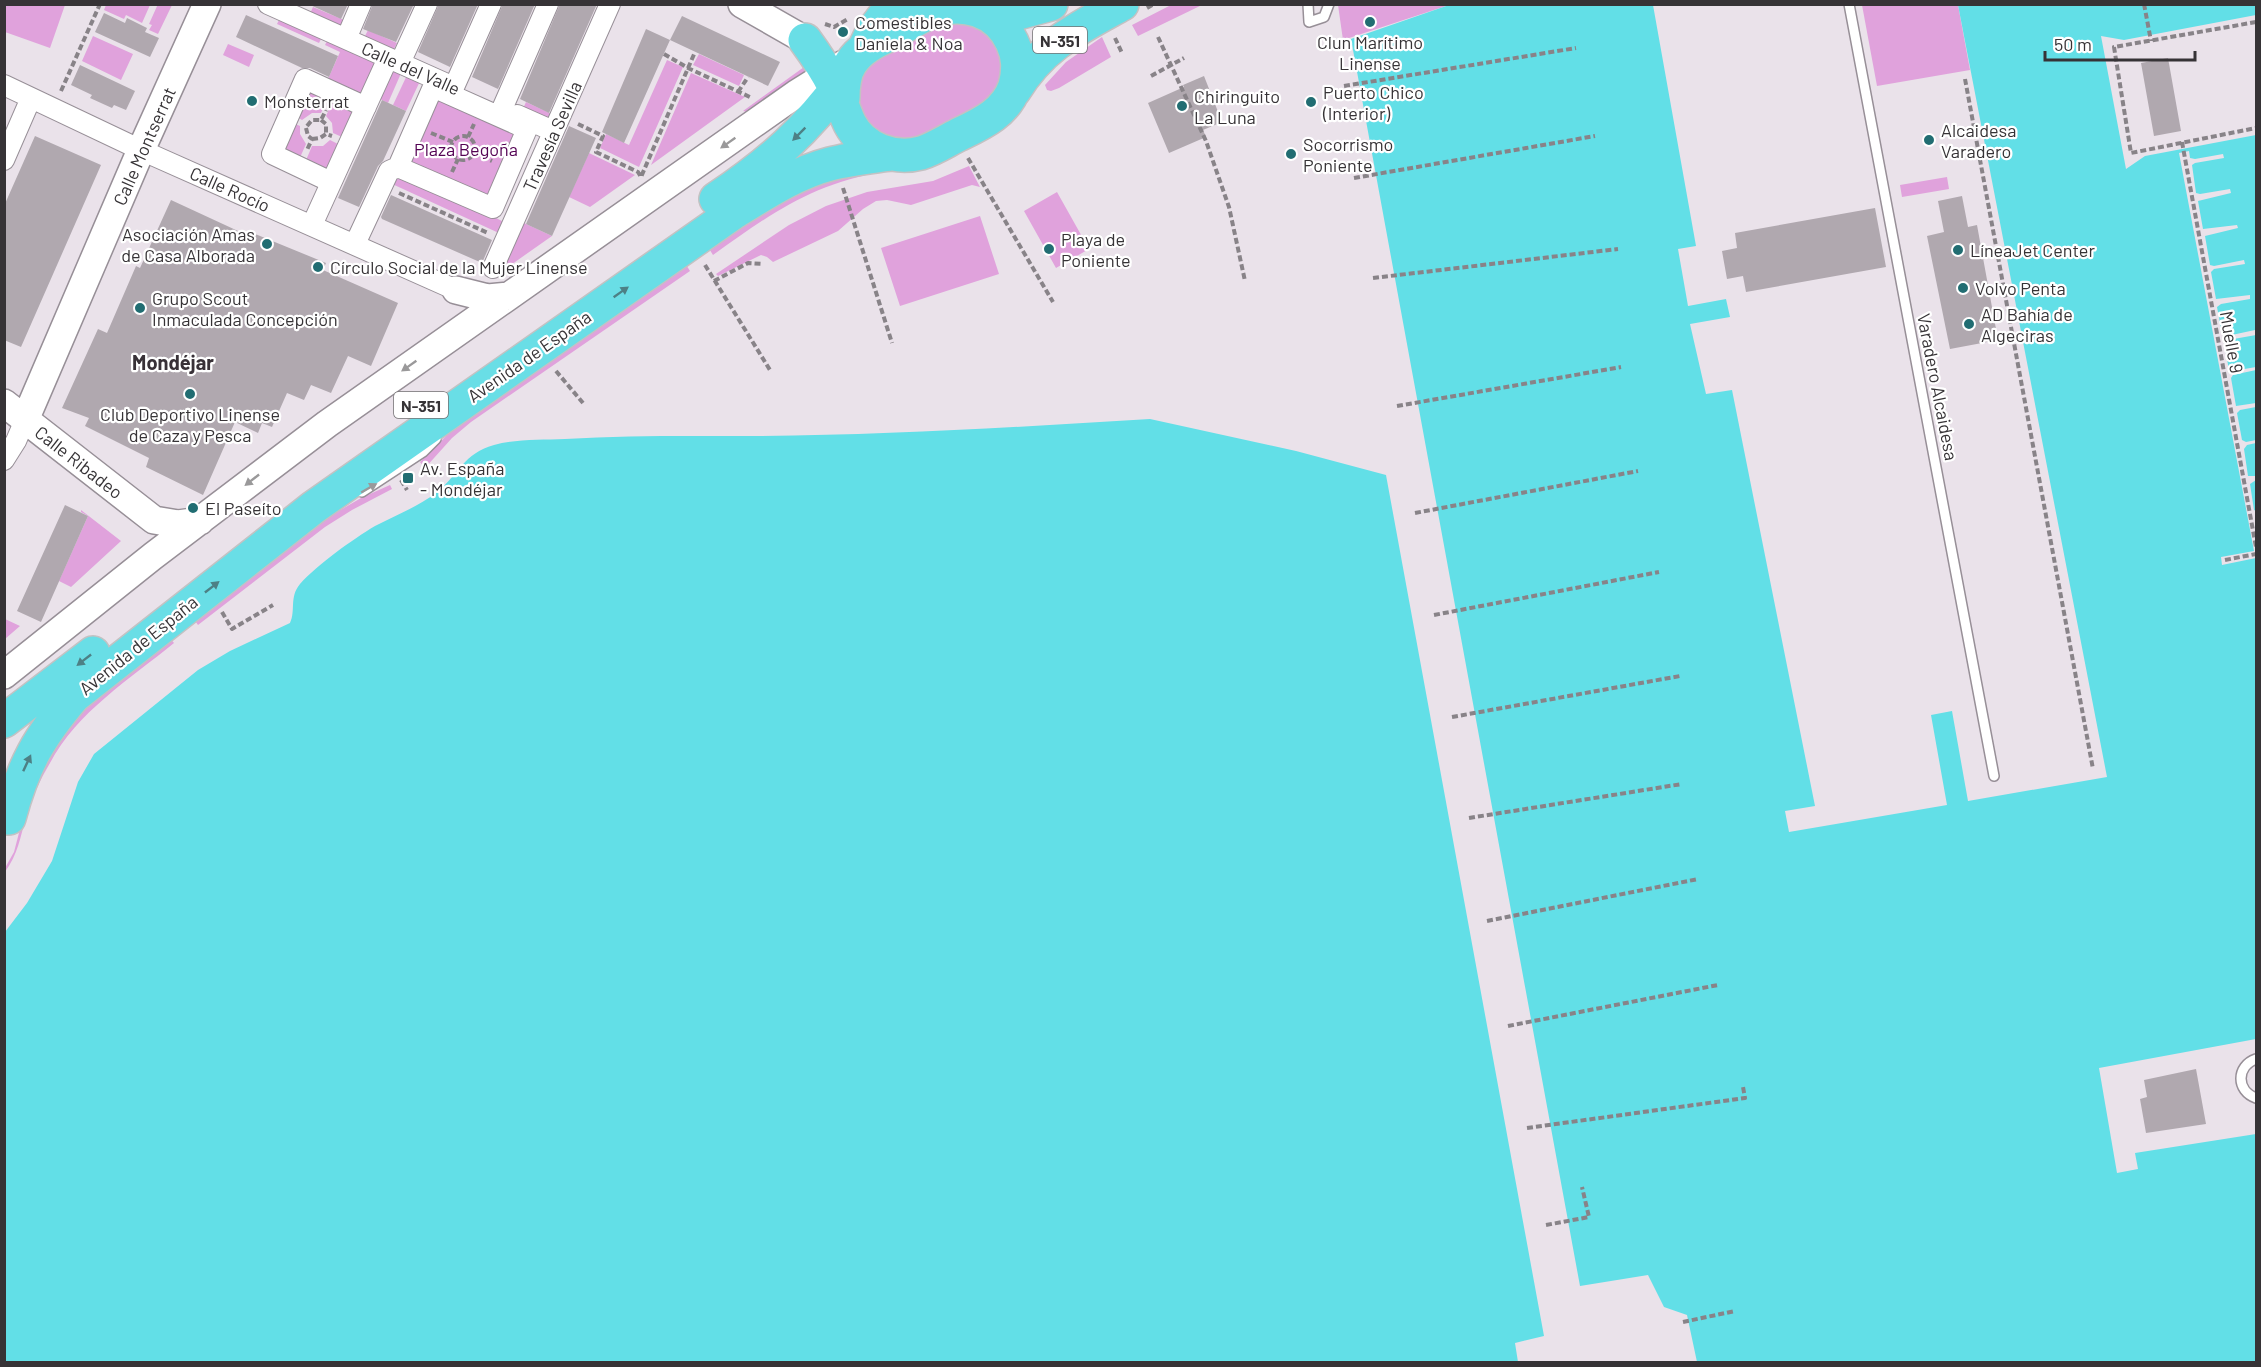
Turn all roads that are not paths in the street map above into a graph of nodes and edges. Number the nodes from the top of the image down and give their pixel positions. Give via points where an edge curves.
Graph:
1 (207, 4) edge
2 (268, 4) edge
3 (361, 4) edge
4 (427, 4) edge
5 (491, 4) edge
6 (548, 4) edge
7 (610, 4) edge
8 (893, 4) edge
9 (1051, 4) edge
10 (1122, 4) edge
11 (1308, 4) edge
12 (1329, 4) edge
13 (1849, 4) edge
14 (753, 7) edge
15 (295, 10) edge
16 (998, 15) edge
17 (346, 39) junction
18 (805, 40) joint
19 (394, 61) junction
20 (848, 72) junction
21 (432, 82) junction
22 (4, 85) edge
23 (454, 87) junction
24 (1012, 92) junction
25 (32, 98) junction
26 (366, 107) junction
27 (502, 108) junction
28 (557, 124) junction
29 (531, 126) junction
30 (141, 150) junction
31 (891, 154) junction
32 (4, 160) edge
33 (398, 167) junction
34 (332, 182) junction
35 (493, 208) junction
36 (513, 223) junction
37 (312, 225) junction
38 (355, 244) junction
39 (493, 268) dead end
40 (456, 290) junction
41 (509, 296) junction
42 (457, 332) junction
43 (4, 403) edge
44 (25, 420) junction
45 (4, 460) edge
46 (154, 520) junction
47 (200, 521) junction
48 (153, 556) junction
49 (4, 675) edge
50 (4, 722) edge
51 (1994, 776) dead end
52 (6, 818) edge
53 (2256, 1059) edge
54 (2256, 1098) edge

1 - 30 street, Calle Montserrat
2 - 15 street, Calle del Valle
3 - 17 street
4 - 19 street
5 - 23 street
6 - 27 street
7 - 28 street, Travesía Sevilla
8 - 20 highway
9 - 16 highway, N-351
10 - 24 highway, N-351 via 1065,35 1025,72
11 - 12 lane via 1309,22 1324,17
13 - 51 lane, Varadero Alcaidesa
14 - 18 street
15 - 17 street, Calle del Valle
16 - 20 highway, N-351 via 945,8 929,13
16 - 24 highway, N-351 via 1016,50 1018,75
17 - 19 street, Calle del Valle
18 - 20 highway
19 - 21 street, Calle del Valle
19 - 26 street
20 - 31 highway, N-351 via 851,127 862,140
20 -> 41 street
20 -> 50 highway, Avenida de España / N-351 via 798,136 762,167 284,505
21 - 23 street, Calle del Valle
21 - 29 street
21 - 33 street
22 - 25 street, Calle Rocío
23 - 27 street, Calle del Valle
24 - 31 highway, N-351 via 1001,109 985,122 923,152
25 - 30 street, Calle Rocío
25 - 32 street
26 - 34 street
26 - 34 street via 305,80 272,154
27 - 29 street, Calle del Valle
28 - 29 street, Calle del Valle
28 - 36 street, Travesía Sevilla
29 - 35 street
30 - 37 street, Calle Rocío
30 - 44 street, Calle Montserrat
52 -> 31 highway, Avenida de España / N-351 via 34,749 74,696 453,410 772,189 828,165
33 - 35 street
33 - 38 street via 388,171
34 - 37 street
35 - 36 street via 495,214
36 - 39 street, Travesía Sevilla
37 - 38 street, Calle Rocío
38 - 40 street, Calle Rocío
40 - 41 street via 488,298
40 - 42 street via 464,307
41 - 42 street
42 -> 47 street
43 - 44 street, Calle Ribadeo
44 - 45 street
44 - 46 street, Calle Ribadeo
46 - 47 street via 178,524
46 - 48 street
47 - 48 street
48 - 49 street
53 - 54 lane via 2244,1068 2241,1080 2246,1092

